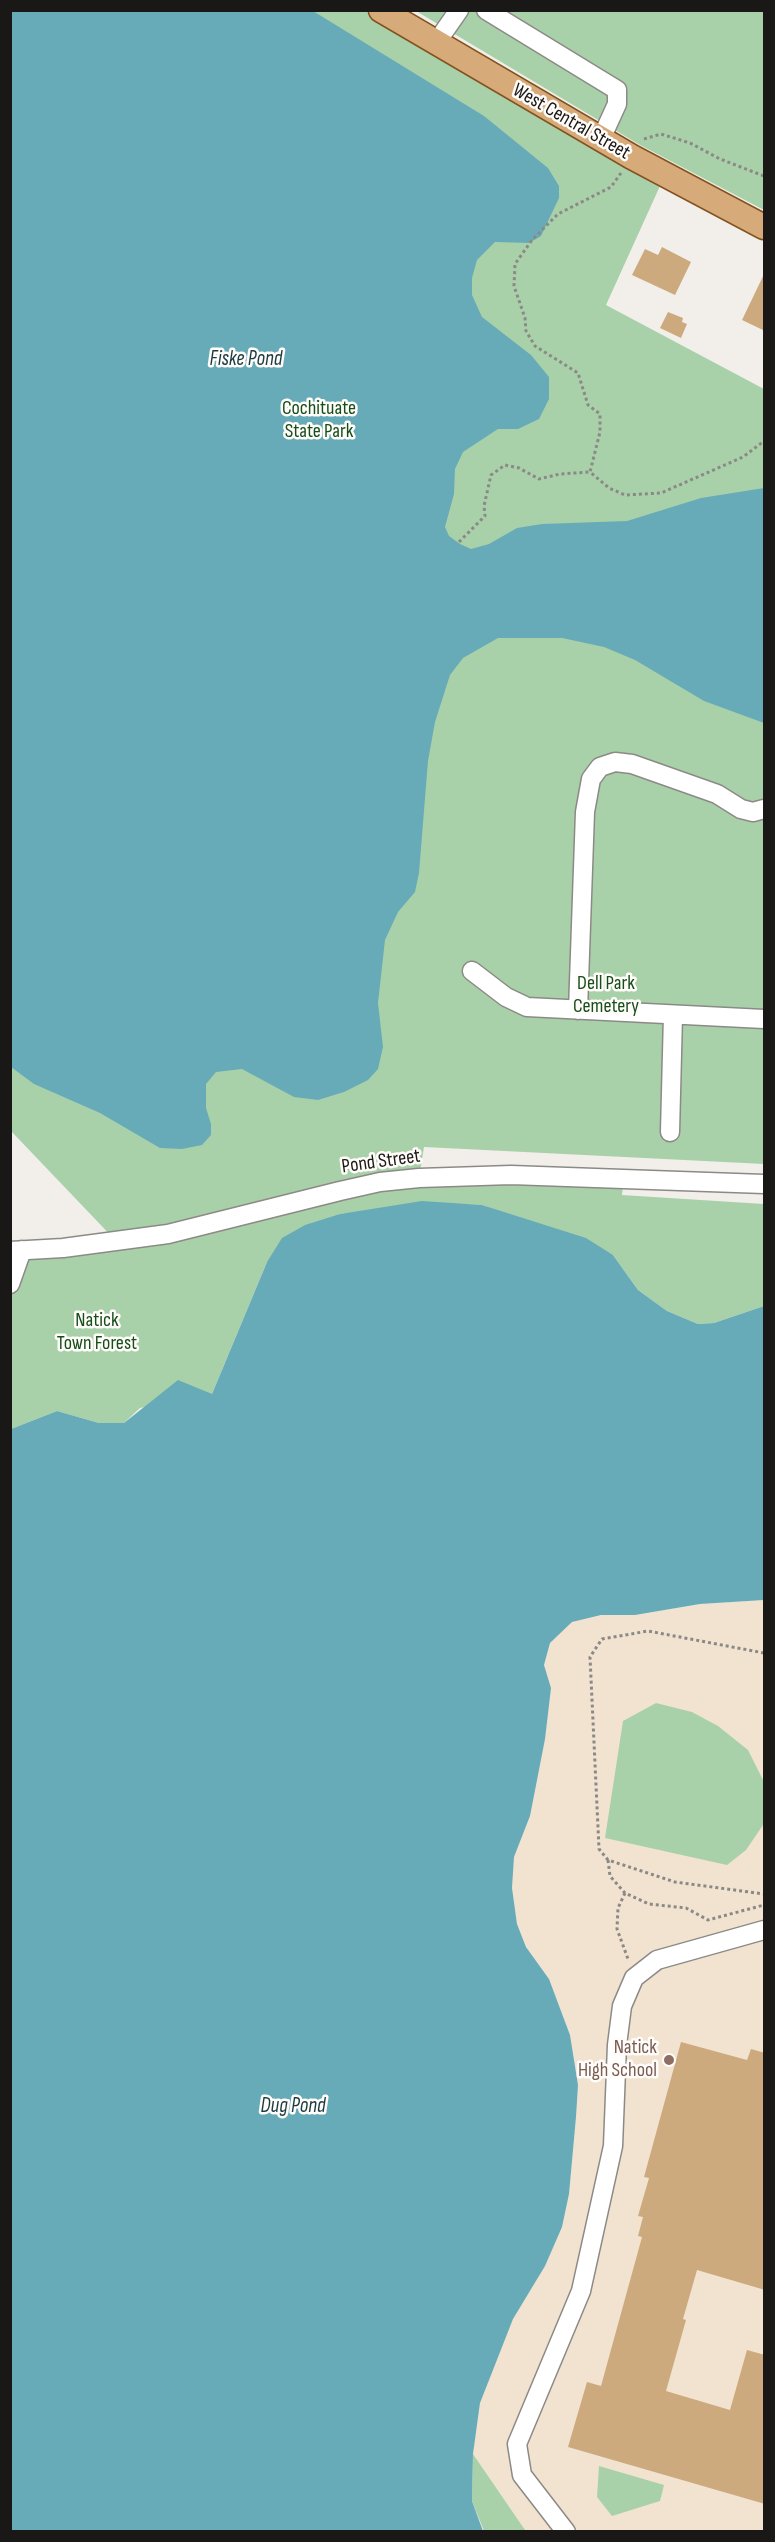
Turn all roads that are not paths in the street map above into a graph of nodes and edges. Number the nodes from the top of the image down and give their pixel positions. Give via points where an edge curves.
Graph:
1 (381, 10) edge
2 (459, 10) edge
3 (486, 10) edge
4 (436, 43) junction
5 (601, 139) junction
6 (765, 227) edge
7 (765, 809) edge
8 (472, 971) dead end
9 (578, 1011) junction
10 (674, 1015) junction
11 (765, 1019) edge
12 (670, 1132) dead end
13 (765, 1184) edge
14 (16, 1251) edge
15 (10, 1284) edge
16 (765, 1930) edge
17 (566, 2532) edge

1 - 4 main road, West Central Street
2 - 4 street
3 - 5 street via 617,90 617,104
4 - 5 main road, West Central Street
5 - 6 main road, West Central Street
7 - 9 street via 741,809 717,794 632,764 615,762 600,767 591,779 585,812
8 - 9 street via 506,997 527,1007
9 - 10 street
10 - 11 street
10 - 12 street
13 - 14 street, Pond Street via 511,1175 380,1182 168,1234
14 - 15 street
16 - 17 street via 657,1959 634,1978 622,2006 613,2146 581,2291 517,2444 522,2475

